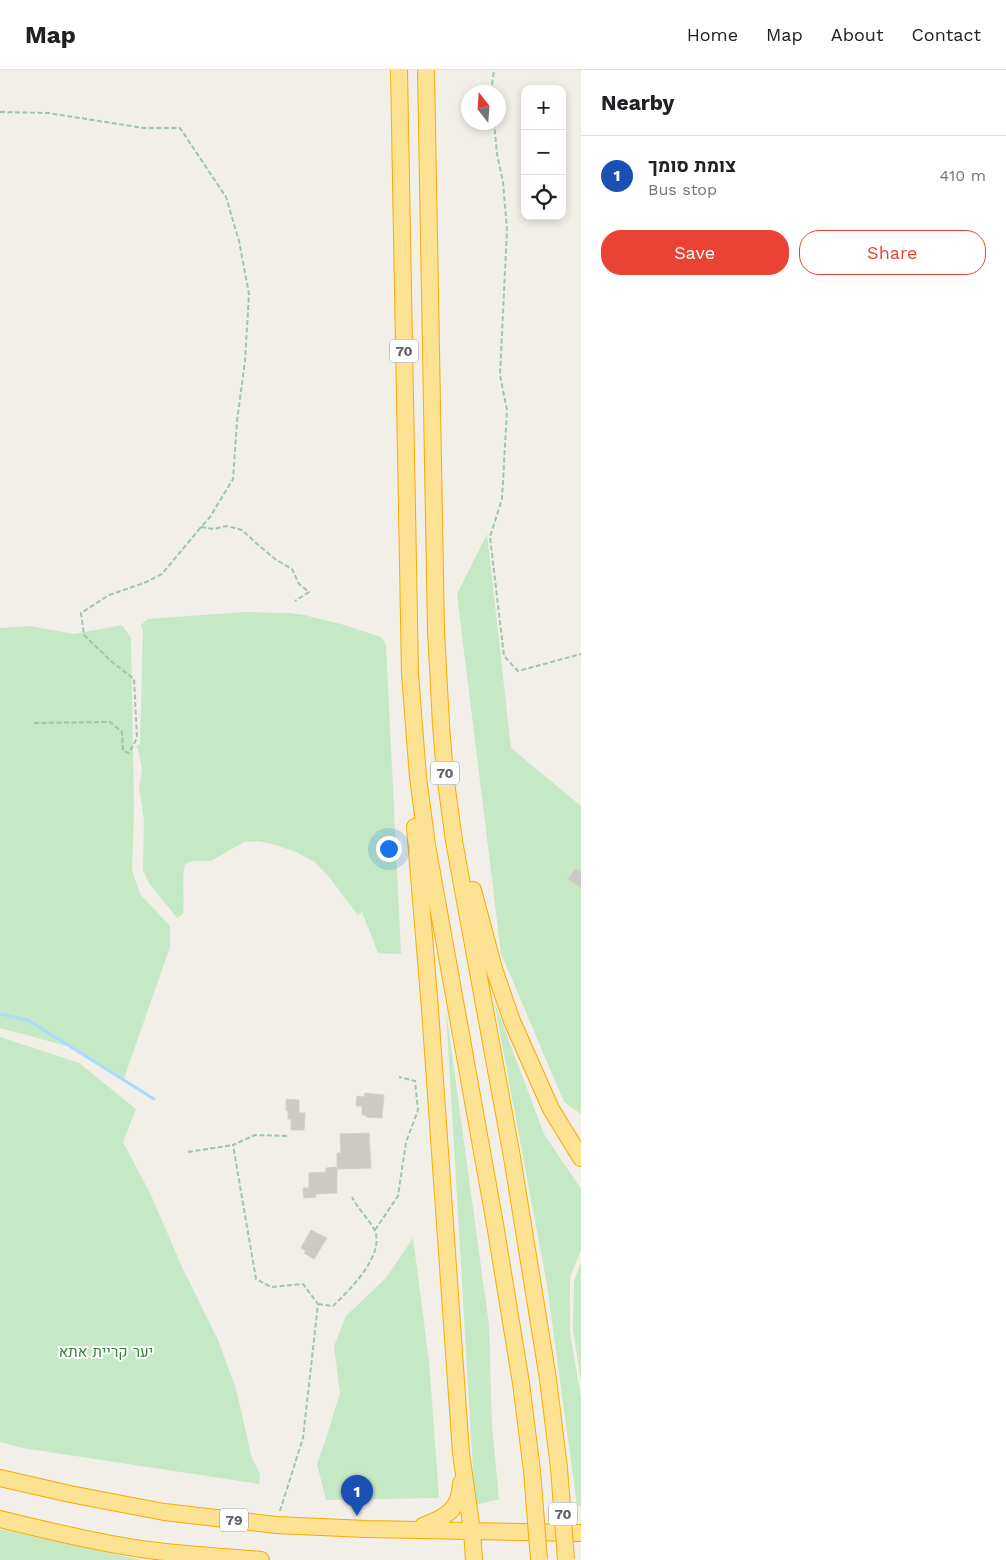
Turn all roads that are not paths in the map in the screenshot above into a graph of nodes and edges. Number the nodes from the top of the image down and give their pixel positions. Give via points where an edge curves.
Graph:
1 (399, 70) edge
2 (426, 70) edge
3 (409, 632) junction
4 (441, 725) junction
5 (581, 1158) edge
6 (461, 1454) junction
7 (0, 1478) edge
8 (0, 1519) edge
9 (416, 1530) junction
10 (472, 1530) junction
11 (581, 1533) edge
12 (260, 1560) edge
13 (474, 1560) edge
14 (539, 1560) edge
15 (566, 1560) edge

1 - 3 highway, 70
2 - 4 highway, 70 via 436,632
3 - 6 highway via 417,860
3 - 14 highway, 70, bridge via 418,777 427,845 485,1162 521,1383
4 - 5 highway via 467,869 494,968 512,1021 551,1109
4 - 15 highway, 70, bridge via 454,841 512,1158 548,1379
6 - 9 highway via 460,1497 456,1505 441,1520
6 - 10 highway
7 - 9 highway, 79 via 164,1512 276,1525
8 - 12 highway via 134,1548
9 - 10 highway, 79
10 - 11 highway, 79
10 - 13 highway

